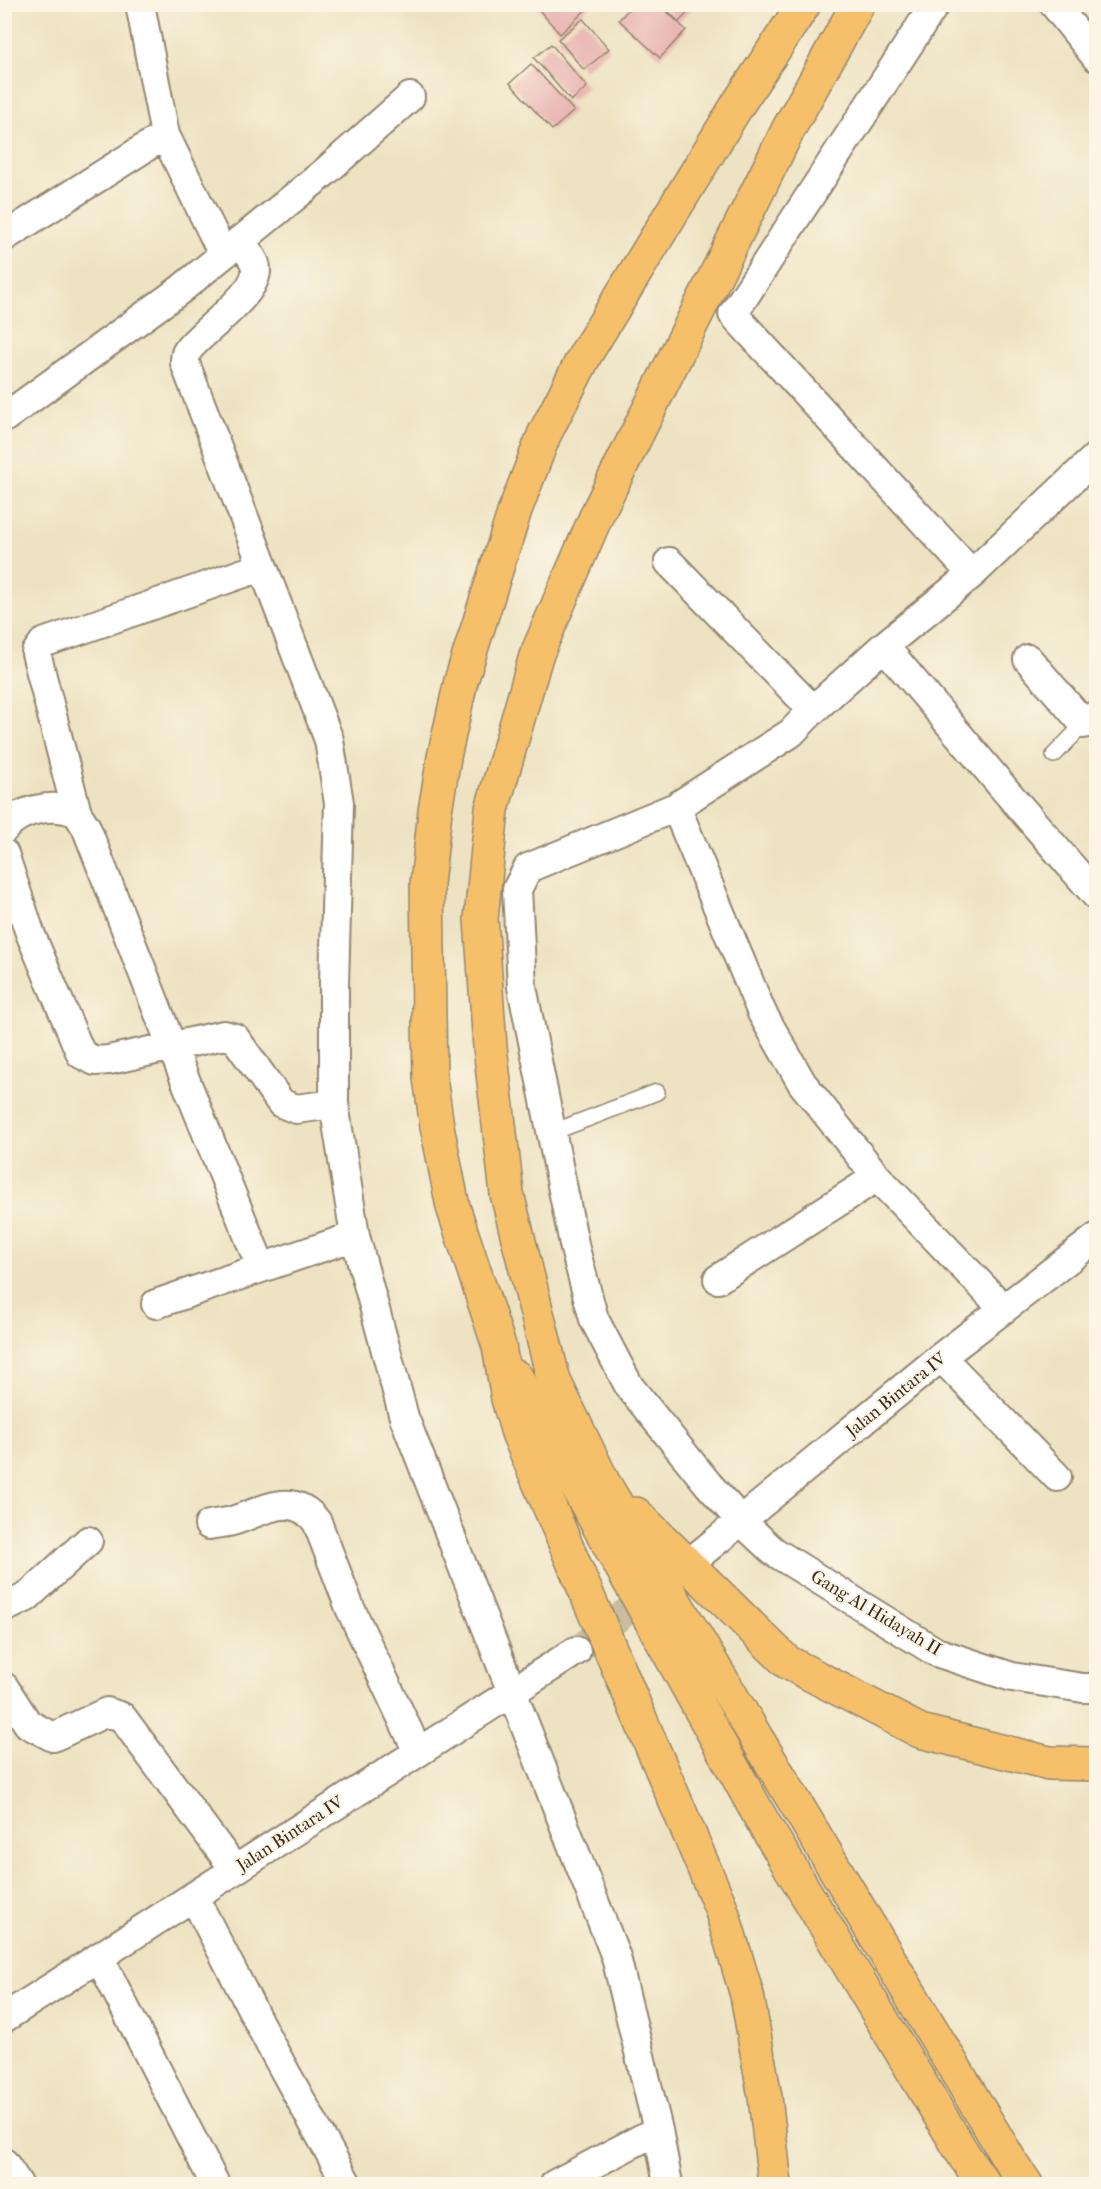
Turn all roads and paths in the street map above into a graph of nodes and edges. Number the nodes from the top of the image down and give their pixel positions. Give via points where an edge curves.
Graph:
1 (140, 4) edge
2 (804, 4) edge
3 (858, 4) edge
4 (935, 4) edge
5 (1054, 4) edge
6 (1096, 57) edge
7 (410, 97) dead end
8 (165, 135) junction
9 (4, 237) edge
10 (231, 247) junction
11 (4, 418) edge
12 (1096, 457) edge
13 (669, 562) dead end
14 (261, 567) junction
15 (972, 573) junction
16 (884, 646) junction
17 (1028, 659) dead end
18 (813, 710) junction
19 (1090, 719) edge
20 (1054, 755) dead end
21 (676, 807) junction
22 (77, 813) junction
23 (7, 823) edge
24 (4, 854) edge
25 (1096, 895) edge
26 (172, 1047) junction
27 (657, 1092) dead end
28 (334, 1104) junction
29 (553, 1132) junction
30 (877, 1176) junction
31 (355, 1236) junction
32 (1096, 1238) edge
33 (261, 1267) junction
34 (718, 1279) dead end
35 (156, 1304) dead end
36 (1004, 1309) junction
37 (499, 1346) junction
38 (941, 1357) junction
39 (1057, 1478) dead end
40 (603, 1482) junction
41 (741, 1521) junction
42 (209, 1525) dead end
43 (88, 1541) dead end
44 (699, 1555) dead end
45 (4, 1608) edge
46 (576, 1651) tunnel mouth
47 (4, 1687) edge
48 (1096, 1688) edge
49 (511, 1692) junction
50 (418, 1752) junction
51 (1096, 1764) edge
52 (236, 1870) junction
53 (194, 1897) junction
54 (99, 1957) junction
55 (4, 2018) edge
56 (658, 2130) junction
57 (4, 2163) edge
58 (1017, 2172) edge
59 (18, 2184) edge
60 (214, 2184) edge
61 (347, 2184) edge
62 (555, 2184) edge
63 (668, 2184) edge
64 (775, 2184) edge
65 (984, 2184) edge

1 - 8 street
2 - 37 highway via 738,104 585,355 544,435 515,510 461,681 437,801 427,884 430,1078 453,1207
3 - 40 highway via 789,128 598,512 537,656 492,809 481,919 490,1047 507,1194 554,1381
4 - 15 street via 733,314
5 - 6 street
7 - 10 street
8 - 9 street
8 - 10 street
10 - 11 street via 180,290
10 - 14 street via 256,265 253,281 188,349 185,363
12 - 15 street, Gang Al Hidayah II
13 - 18 street
14 - 22 street via 39,646 36,653
14 - 28 street via 329,740 339,803
15 - 16 street, Gang Al Hidayah II
16 - 18 street, Gang Al Hidayah II
16 - 25 street
17 - 19 street
18 - 21 street, Gang Al Hidayah II via 791,733
19 - 20 lane
21 - 29 street, Gang Al Hidayah II via 528,867 517,889 522,987
21 - 30 street via 762,1013 802,1083
22 - 23 street via 46,807
22 - 26 street via 86,827
24 - 26 street via 30,933 81,1054 95,1061 109,1060
26 - 28 street via 224,1035 235,1038 281,1103 296,1109
26 - 33 street
27 - 29 lane
28 - 31 street
29 - 41 street, Gang Al Hidayah II via 575,1249 594,1319 628,1386
30 - 34 street
30 - 36 street
31 - 33 street
31 - 49 street via 404,1417
32 - 36 street, Jalan Bintara IV
33 - 35 street
36 - 38 street, Jalan Bintara IV
37 - 64 highway via 518,1433 721,1908 747,1995
37 - 65 highway via 763,1822
38 - 39 street
38 - 41 street, Jalan Bintara IV
40 - 51 highway via 787,1662 920,1731 1048,1763
40 - 58 highway
41 - 44 street, Jalan Bintara IV
41 - 48 street, Gang Al Hidayah II via 773,1551 936,1652 1012,1677
42 - 50 street via 279,1504 296,1505 312,1516 350,1608
43 - 45 street via 27,1597
46 - 49 street, Jalan Bintara IV
47 - 52 street via 28,1724 53,1737 107,1712 122,1717
49 - 50 street, Jalan Bintara IV
49 - 56 street via 616,1957
50 - 52 street, Jalan Bintara IV
52 - 53 street, Jalan Bintara IV
53 - 54 street, Jalan Bintara IV
53 - 61 street
54 - 55 street, Jalan Bintara IV
54 - 60 street
56 - 62 street
56 - 63 street
57 - 59 street

